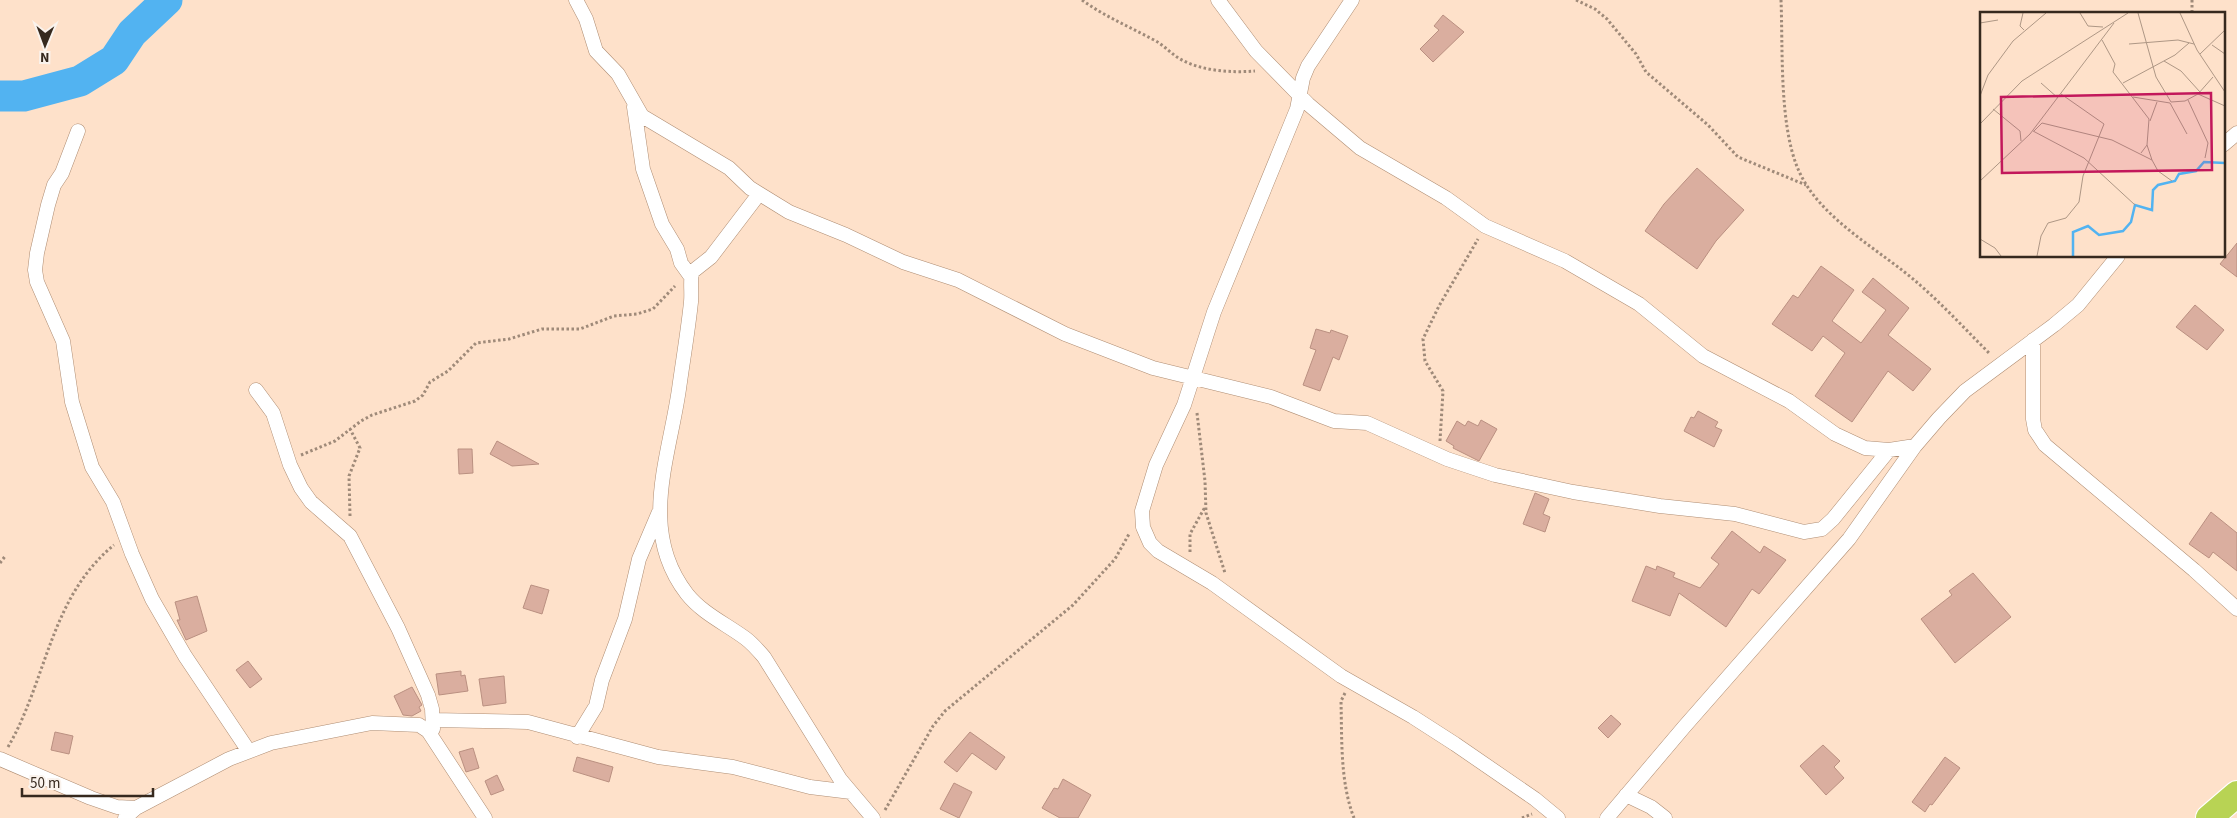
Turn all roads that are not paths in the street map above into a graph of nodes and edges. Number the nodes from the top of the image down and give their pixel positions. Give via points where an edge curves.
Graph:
1 (576, 0) edge
2 (1218, 0) edge
3 (1352, 0) edge
4 (1300, 94) junction
5 (634, 107) junction
6 (78, 131) dead end
7 (2237, 133) edge
8 (2224, 144) edge
9 (759, 194) junction
10 (2116, 258) edge
11 (690, 275) junction
12 (2033, 340) junction
13 (1192, 383) junction
14 (256, 390) dead end
15 (1915, 446) junction
16 (1889, 450) junction
17 (660, 511) junction
18 (2237, 609) edge
19 (433, 720) junction
20 (433, 737) junction
21 (578, 737) junction
22 (248, 750) junction
23 (0, 759) edge
24 (851, 792) junction
25 (2237, 794) edge
26 (1626, 796) junction
27 (136, 808) junction
28 (878, 816) edge
29 (125, 818) edge
30 (485, 818) edge
31 (1558, 818) edge
32 (1607, 818) edge
33 (1665, 818) edge
34 (2208, 818) edge

1 - 5 street via 596,51 618,74
2 - 4 street via 1245,38
3 - 4 street via 1308,66
4 - 13 street via 1284,142 1214,312
4 - 16 street via 1324,119 1360,148 1446,198 1485,226 1565,262 1639,304 1703,356 1789,401 1835,434 1865,448
5 - 9 street via 658,127 729,168
5 - 11 street via 643,169 662,224
6 - 22 street via 54,185 35,270 37,282 63,341 72,402 88,460 113,502 152,599 185,656
7 - 8 street
9 - 11 street via 710,257 695,267
9 - 13 street via 789,212 904,262 958,280 1064,334
10 - 12 street via 2078,305
11 - 17 street via 691,302 659,500
12 - 15 street via 1965,391
12 - 18 street via 2033,418 2035,430 2045,445
13 - 16 street via 1270,397 1334,420 1367,422 1447,459 1495,475 1572,492 1735,514 1804,532 1822,528 1833,520
13 - 31 street via 1156,465 1142,511 1143,527 1150,542 1158,551 1352,682 1414,717
14 - 19 street via 273,413 301,488 311,502 350,536 410,652 428,695
15 - 16 street
15 - 26 street via 1850,539
17 - 21 street via 640,559 625,619 602,680 596,706
17 - 24 street via 667,558 684,588 697,605 747,640 764,657
19 - 20 street
19 - 21 street via 515,720
20 - 22 street via 418,725 372,723
20 - 30 street
21 - 24 street via 658,757 733,768 810,787
22 - 27 street
23 - 27 street via 118,807
24 - 28 street
25 - 34 highway
26 - 32 street
26 - 33 street via 1652,807
27 - 29 street

